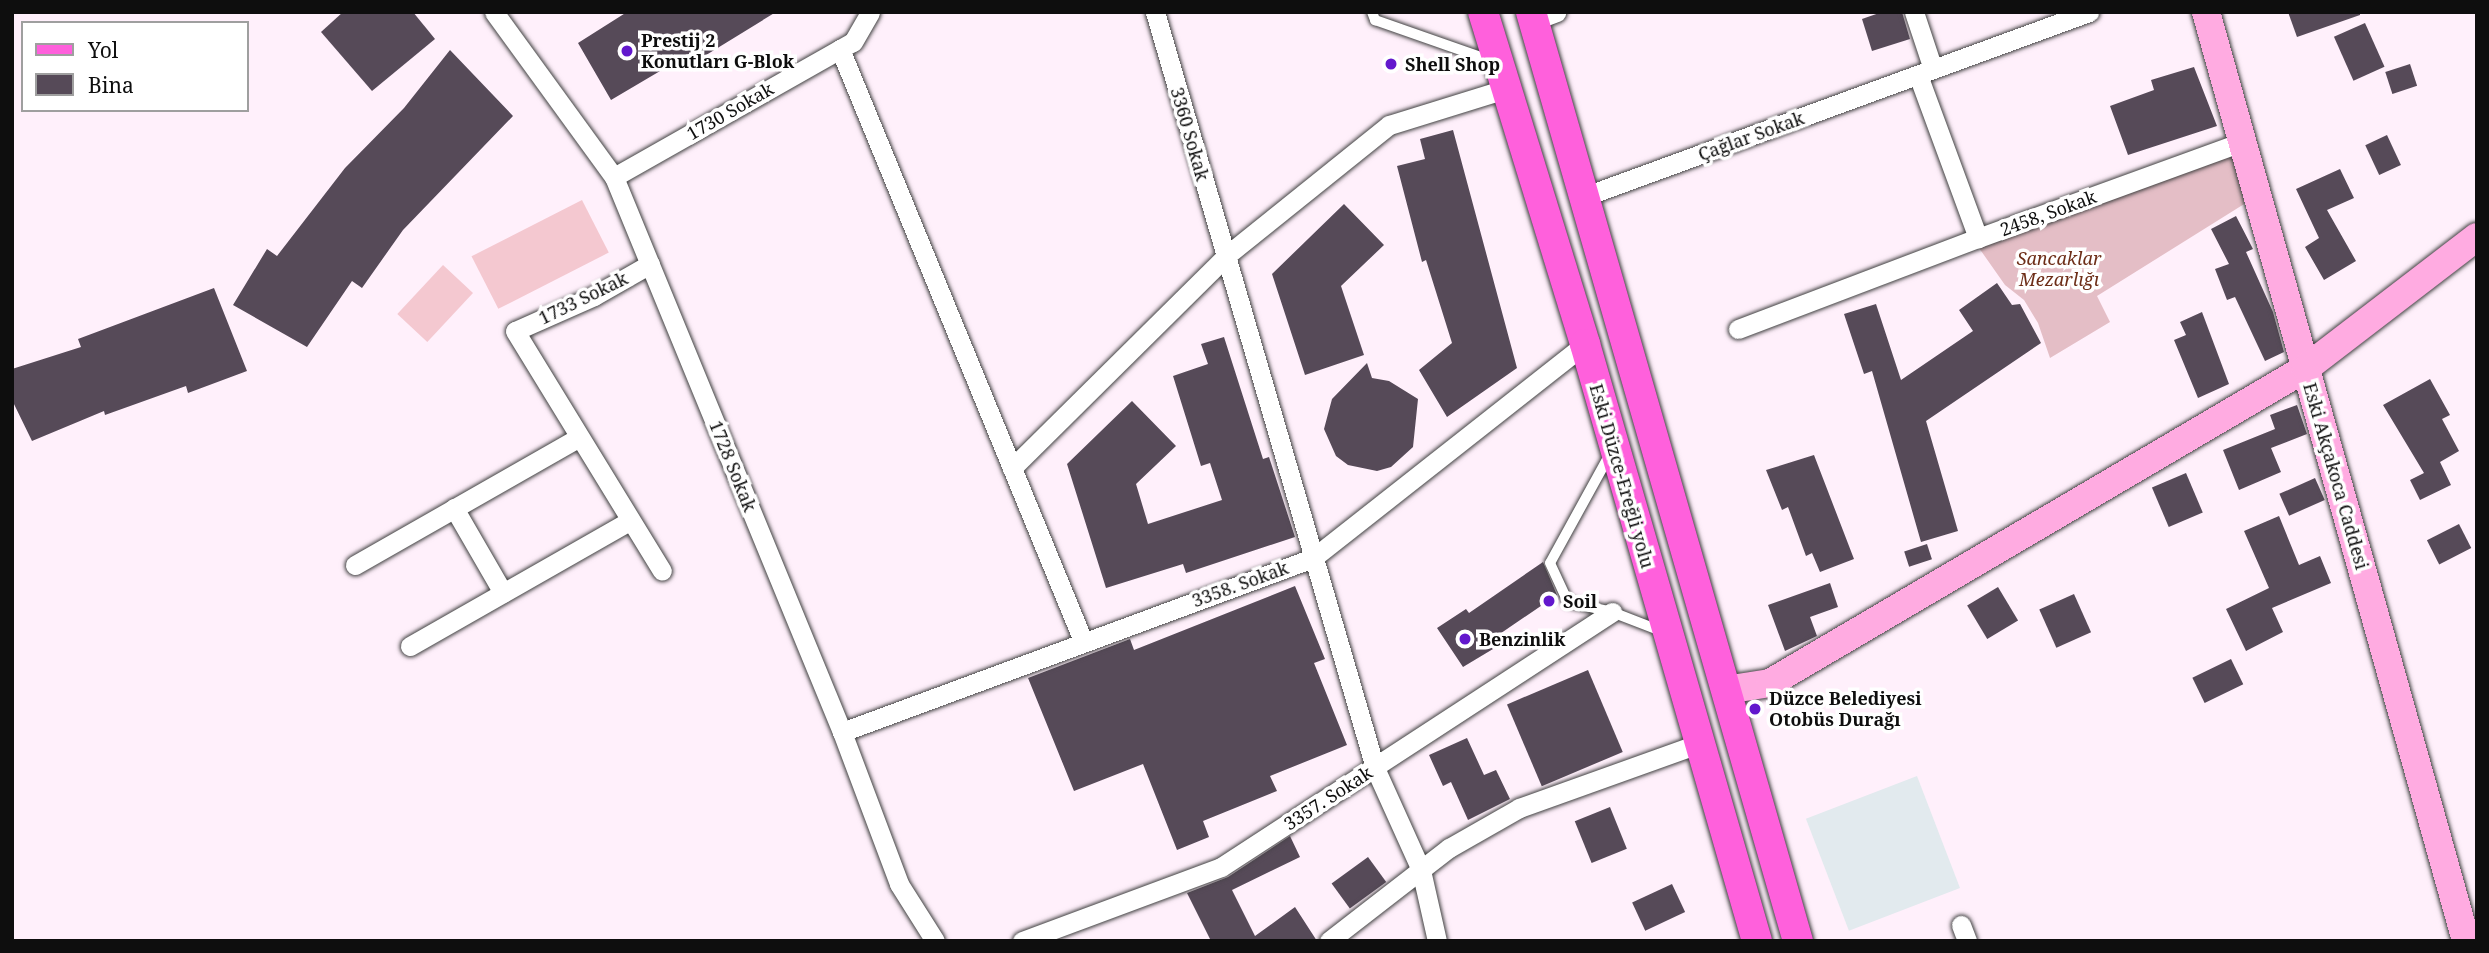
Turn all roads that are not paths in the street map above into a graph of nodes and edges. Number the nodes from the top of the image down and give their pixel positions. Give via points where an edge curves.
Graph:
1 (494, 12) edge
2 (870, 12) edge
3 (1155, 12) edge
4 (1372, 12) edge
5 (1483, 12) edge
6 (1914, 12) edge
7 (2089, 12) edge
8 (2206, 12) edge
9 (1540, 15) edge
10 (840, 49) junction
11 (1926, 72) junction
12 (1502, 76) junction
13 (2242, 142) junction
14 (614, 177) junction
15 (1583, 197) junction
16 (2477, 237) edge
17 (1978, 238) junction
18 (1226, 256) junction
19 (650, 264) junction
20 (1738, 329) dead end
21 (1585, 344) junction
22 (2306, 368) junction
23 (578, 438) junction
24 (1614, 448) junction
25 (1012, 468) junction
26 (454, 508) junction
27 (629, 521) junction
28 (1314, 558) junction
29 (355, 565) dead end
30 (662, 571) dead end
31 (503, 593) junction
32 (1612, 612) junction
33 (1667, 634) junction
34 (1083, 641) junction
35 (410, 646) dead end
36 (1726, 690) junction
37 (842, 732) junction
38 (1700, 743) junction
39 (1375, 768) junction
40 (1421, 870) junction
41 (2464, 923) edge
42 (935, 941) edge
43 (1022, 941) edge
44 (1329, 941) edge
45 (1437, 941) edge
46 (1757, 941) edge
47 (1798, 941) edge

1 - 14 street, 1728 Sokak
2 - 10 street, 1730 Sokak via 853,41
3 - 18 street, 3360 Sokak
4 - 12 lane via 1375,20
5 - 12 main road, Eski Düzce-Ereğli yolu
6 - 11 street, 2458, Sokak
7 - 11 street, Çağlar Sokak
8 - 13 street, Eski Akçakoca Caddesi
9 - 15 main road
10 - 14 street, 1730 Sokak
10 - 25 street
11 - 15 street, Çağlar Sokak
11 - 17 street, 2458, Sokak
12 - 18 street via 1389,125
12 - 21 main road, Eski Düzce-Ereğli yolu
13 - 17 street, 2458, Sokak
13 - 22 street, Eski Akçakoca Caddesi
14 - 19 street, 1728 Sokak
15 - 36 main road
16 - 22 street
17 - 20 street
18 - 25 street
18 - 28 street, 3360 Sokak
19 - 23 street, 1733 Sokak via 594,296 514,331
19 - 37 street, 1728 Sokak
21 - 24 main road, Eski Düzce-Ereğli yolu
21 - 28 street, 3358. Sokak
22 - 36 street via 1770,683
22 - 41 street, Eski Akçakoca Caddesi
23 - 26 street
23 - 27 street
24 - 32 lane via 1550,563 1568,602
24 - 33 main road, Eski Düzce-Ereğli yolu
25 - 34 street
26 - 29 street
26 - 31 street
27 - 30 street
27 - 31 street
28 - 34 street, 3358. Sokak
28 - 39 street, 3360 Sokak
31 - 35 street
32 - 33 lane
32 - 39 street, 3357. Sokak
33 - 38 main road, Eski Düzce-Ereğli yolu
34 - 37 street, 3358. Sokak
36 - 47 main road
37 - 42 street, 1728 Sokak via 899,884
38 - 40 street via 1519,808 1449,848
38 - 46 main road, Eski Düzce-Ereğli yolu
39 - 40 street, 3360 Sokak
39 - 43 street, 3357. Sokak via 1221,867
40 - 44 street
40 - 45 street, 3360 Sokak

